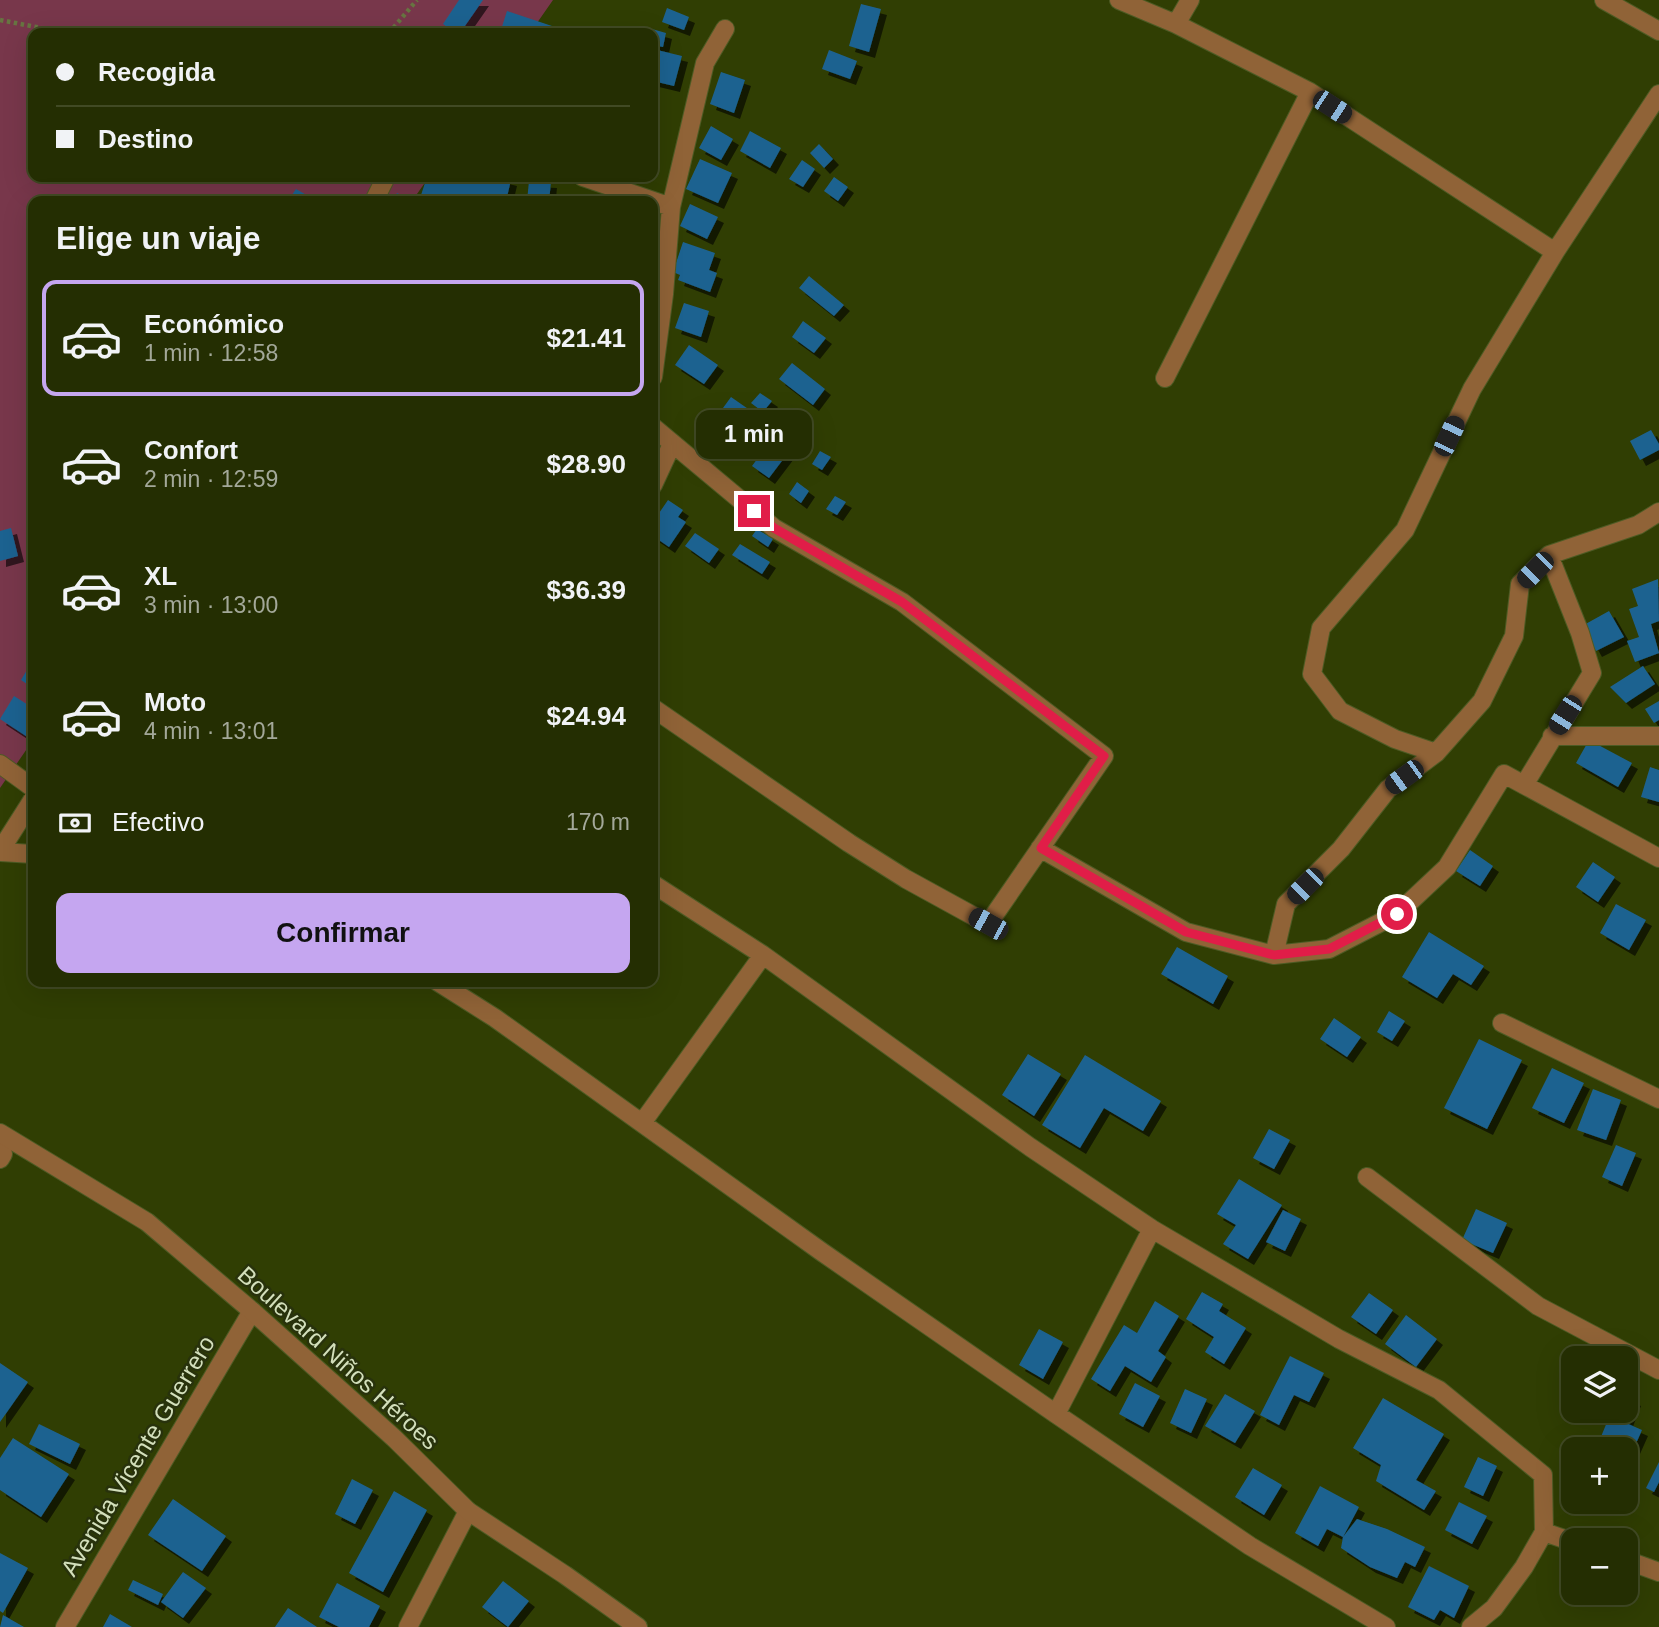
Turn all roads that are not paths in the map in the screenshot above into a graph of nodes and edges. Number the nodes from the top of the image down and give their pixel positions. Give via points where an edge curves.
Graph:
1 (1119, 0) edge
2 (1190, 0) edge
3 (1604, 0) edge
4 (1176, 24) junction
5 (725, 29) dead end
6 (1659, 31) edge
7 (1310, 92) junction
8 (1659, 93) edge
9 (597, 182) edge
10 (637, 196) edge
11 (658, 203) edge
12 (671, 208) junction
13 (1555, 252) junction
14 (658, 339) edge
15 (1164, 378) dead end
16 (658, 431) edge
17 (672, 444) junction
18 (658, 474) edge
19 (1659, 512) edge
20 (1549, 555) junction
21 (658, 711) edge
22 (1552, 736) junction
23 (1659, 736) edge
24 (1436, 753) junction
25 (0, 764) edge
26 (28, 784) edge
27 (1524, 785) junction
28 (28, 807) edge
29 (1041, 848) junction
30 (0, 852) edge
31 (28, 854) edge
32 (1659, 858) edge
33 (658, 887) edge
34 (1274, 955) junction
35 (763, 956) junction
36 (446, 987) edge
37 (1502, 1023) dead end
38 (1659, 1099) edge
39 (642, 1123) junction
40 (0, 1133) edge
41 (0, 1142) edge
42 (0, 1159) edge
43 (1367, 1177) dead end
44 (1152, 1229) junction
45 (253, 1311) junction
46 (1659, 1370) edge
47 (1056, 1414) junction
48 (468, 1511) junction
49 (1544, 1532) junction
50 (1561, 1538) edge
51 (1638, 1564) edge
52 (1659, 1572) edge
53 (65, 1627) edge
54 (408, 1627) edge
55 (638, 1627) edge
56 (1386, 1627) edge
57 (1471, 1627) edge

1 - 4 street
2 - 4 street
3 - 6 street
4 - 7 street
5 - 12 street via 705,63
7 - 13 street
7 - 15 street
8 - 13 street
9 - 10 street
11 - 12 street
12 - 14 street
13 - 24 street via 1472,389 1405,530 1321,628 1312,674 1340,711 1395,740
16 - 17 street
17 - 18 street
17 - 29 street via 774,528 902,602 1104,756
19 - 20 street via 1638,525
20 - 22 street via 1592,673
20 - 24 street via 1520,584 1514,636 1482,701
21 - 29 street via 849,843 988,924
22 - 23 street
22 - 27 street
24 - 34 street via 1388,789 1341,849 1286,904
25 - 26 street
27 - 32 street
27 - 34 street via 1504,774 1447,867 1397,914 1329,949
28 - 30 street
29 - 34 street via 1186,932
30 - 31 street
33 - 35 street
35 - 39 street
35 - 44 street
36 - 39 street
37 - 38 street
39 - 47 street
40 - 45 street, Boulevard Niños Héroes via 147,1222
41 - 42 street
43 - 46 street via 1538,1306
44 - 47 street
44 - 49 street via 1339,1339 1439,1390 1543,1475
45 - 48 street, Boulevard Niños Héroes
45 - 53 street, Avenida Vicente Guerrero
47 - 56 street via 1250,1546
48 - 54 street
48 - 55 street, Boulevard Niños Héroes
49 - 50 street
49 - 57 street via 1494,1608
51 - 52 street

